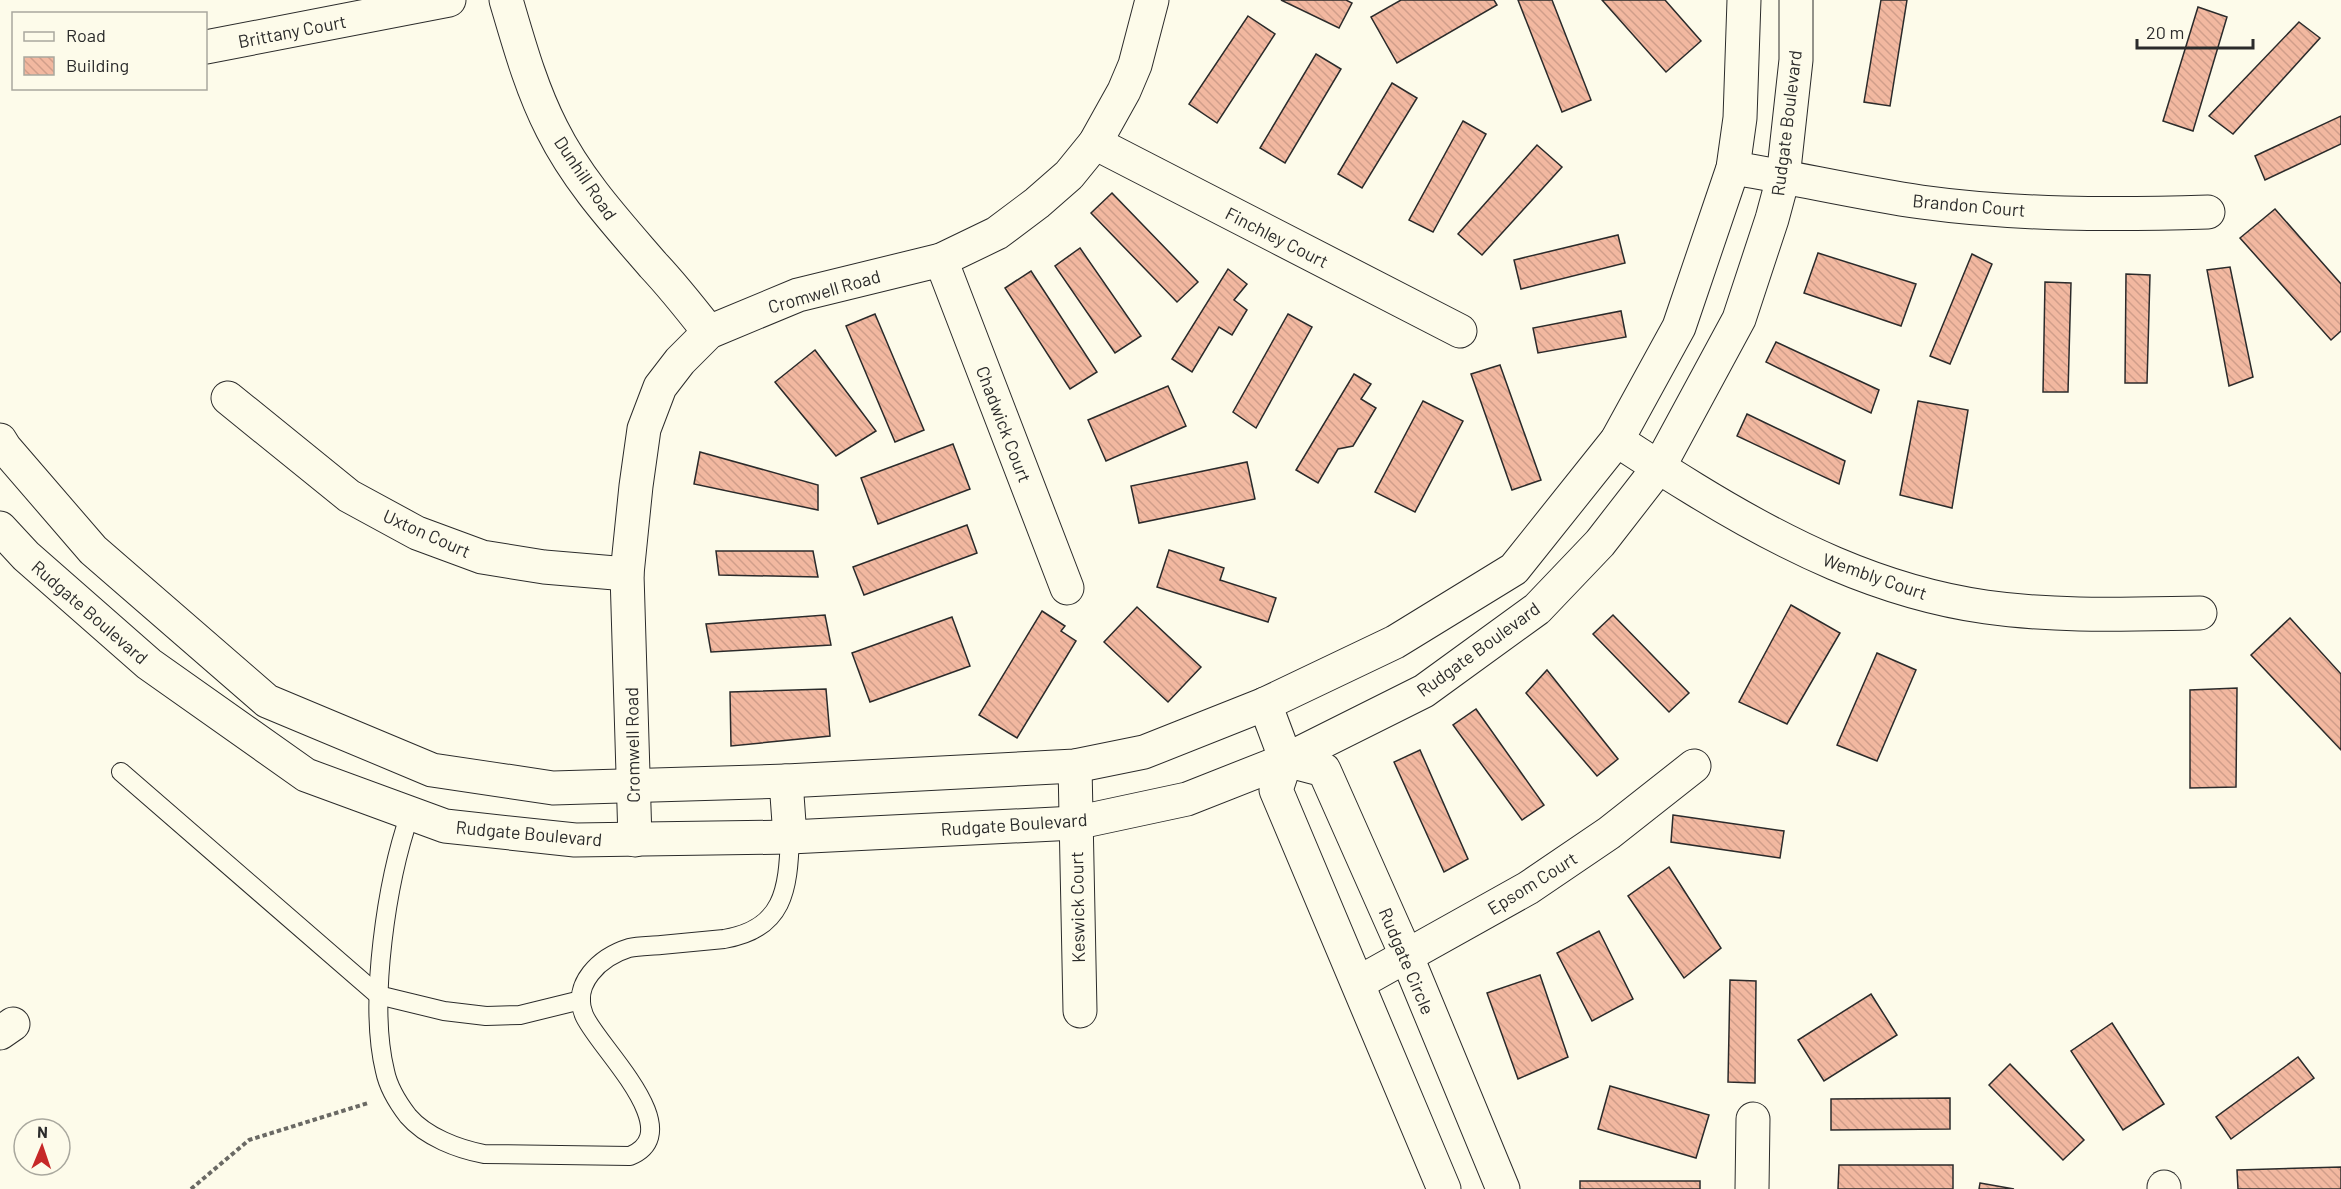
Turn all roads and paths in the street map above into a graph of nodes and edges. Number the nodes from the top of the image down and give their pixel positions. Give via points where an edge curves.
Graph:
1 (449, 0) edge
2 (506, 0) edge
3 (1152, 0) edge
4 (1744, 0) edge
5 (1796, 0) edge
6 (207, 48) edge
7 (1095, 143) junction
8 (1733, 168) junction
9 (1783, 178) junction
10 (2208, 212) dead end
11 (941, 260) junction
12 (1460, 331) dead end
13 (709, 332) junction
14 (228, 398) dead end
15 (0, 440) edge
16 (1617, 440) junction
17 (1659, 467) junction
18 (0, 528) edge
19 (627, 574) junction
20 (1067, 588) dead end
21 (2200, 613) dead end
22 (1265, 704) junction
23 (1286, 760) junction
24 (1075, 766) junction
25 (1694, 766) dead end
26 (432, 770) junction
27 (121, 772) dead end
28 (786, 781) junction
29 (633, 786) junction
30 (410, 814) junction
31 (1076, 823) junction
32 (790, 837) junction
33 (635, 840) junction
34 (1407, 957) junction
35 (1358, 983) junction
36 (378, 995) junction
37 (581, 1000) junction
38 (1080, 1011) dead end
39 (395, 1095) junction
40 (1753, 1119) dead end
41 (191, 1189) edge
42 (1444, 1189) edge
43 (1503, 1189) edge
44 (1752, 1189) edge

1 - 6 street, Brittany Court
2 - 13 street, Dunhill Road via 530,80 577,172 606,212
3 - 7 street, Cromwell Road via 1135,65
4 - 8 street via 1740,118
5 - 9 street, Rudgate Boulevard via 1796,60
7 - 11 street, Cromwell Road via 1069,175 997,233
7 - 12 street, Finchley Court
8 - 9 street, Brandon Court
8 - 16 street via 1679,327
9 - 10 street, Brandon Court via 1924,202 2025,211
9 - 17 street, Rudgate Boulevard via 1739,319
11 - 13 street, Cromwell Road via 798,295
11 - 20 street, Chadwick Court
13 - 19 street, Cromwell Road via 660,387 644,429
14 - 19 street, Uxton Court via 349,496 417,533 482,557
15 - 26 street via 93,550 267,701
16 - 17 street, Wembly Court
16 - 22 street via 1514,569 1395,642
17 - 21 street, Wembly Court via 1799,548 1852,572 1915,593 2050,614
17 - 23 street, Rudgate Boulevard via 1600,543 1537,609 1424,691
18 - 30 street, Rudgate Boulevard via 26,556 149,664 306,775
19 - 29 street, Cromwell Road
22 - 23 street
22 - 24 street via 1144,752
23 - 31 street, Rudgate Boulevard via 1187,799
23 - 34 street, Rudgate Circle via 1324,770
23 - 35 street via 1276,789
24 - 28 street
24 - 31 street, Keswick Court
25 - 34 street, Epsom Court via 1609,833 1527,888
26 - 29 street via 553,788
26 - 30 street
27 - 36 lane
28 - 29 street
28 - 32 street
29 - 33 street, Cromwell Road
30 - 33 street, Rudgate Boulevard via 445,826 575,840
30 - 36 lane via 399,847
31 - 32 street, Rudgate Boulevard
31 - 38 street, Keswick Court
32 - 33 street, Rudgate Boulevard
32 - 37 lane via 783,896 768,920 756,930 724,939 628,948 590,971
34 - 35 street, Epsom Court
34 - 43 street, Rudgate Circle
35 - 42 street
36 - 37 lane via 444,1011 486,1016 520,1015
36 - 39 lane via 380,1046 385,1074
37 - 39 lane via 591,1028 629,1078 645,1108 648,1135 638,1153 496,1155 466,1150 425,1131 409,1117
39 - 41 path via 249,1140
40 - 44 street

